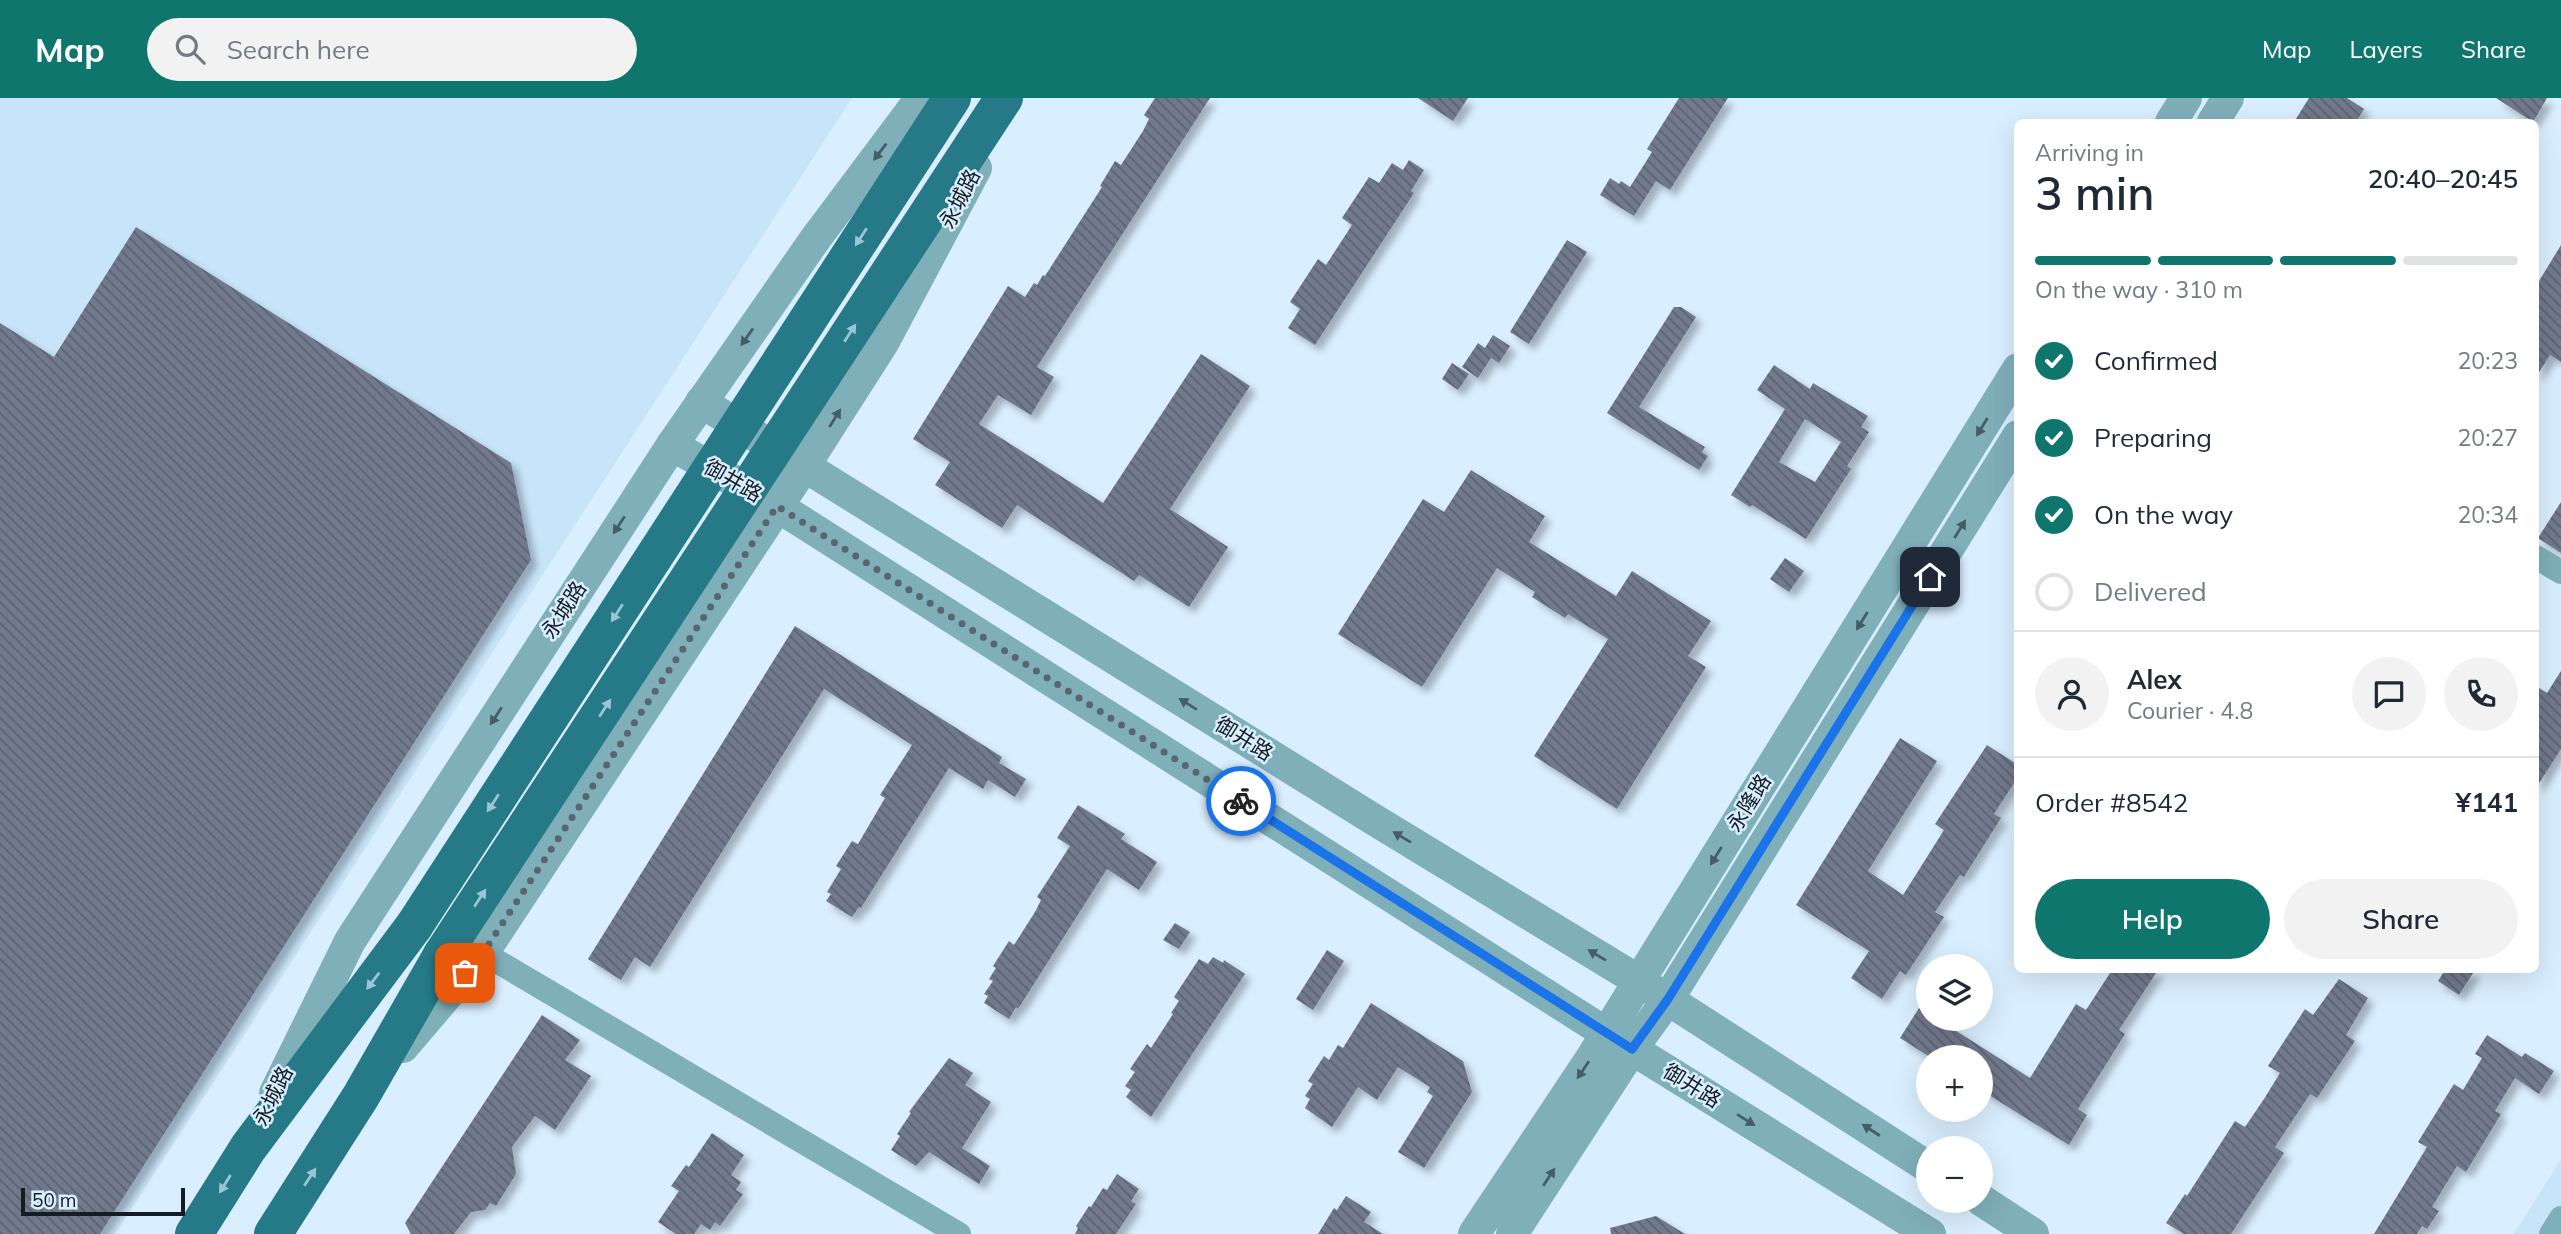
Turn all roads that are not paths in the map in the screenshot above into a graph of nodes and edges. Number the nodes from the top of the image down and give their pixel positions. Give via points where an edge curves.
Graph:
1 (921, 98) edge
2 (952, 98) edge
3 (1004, 98) edge
4 (1014, 98) edge
5 (2186, 98) edge
6 (2228, 98) edge
7 (2173, 119) edge
8 (2215, 119) edge
9 (2014, 375) edge
10 (701, 402) junction
11 (2014, 442) edge
12 (671, 445) junction
13 (805, 466) junction
14 (777, 506) junction
15 (2539, 559) edge
16 (2561, 572) edge
17 (483, 953) junction
18 (1639, 981) junction
19 (1668, 999) junction
20 (1619, 1041) junction
21 (361, 1096) junction
22 (248, 1147) junction
23 (1916, 1159) edge
24 (1993, 1208) edge
25 (2561, 1218) edge
26 (194, 1234) edge
27 (273, 1234) edge
28 (959, 1234) edge
29 (1474, 1234) edge
30 (1513, 1234) edge
31 (1930, 1234) edge
32 (2033, 1234) edge
33 (2550, 1234) edge

1 -> 10 street, 永城路
2 -> 22 main road, 永城路, bridge via 414,926
21 -> 3 main road, 永城路, bridge via 442,955
13 -> 4 street, 永城路 via 883,343
5 - 7 street
6 - 8 street
9 -> 18 street, 永隆路
10 - 12 street, 永城路
10 - 13 street, 御井路
19 -> 11 street, 永隆路
12 - 14 street, 御井路
12 -> 22 street, 永城路 via 350,941
13 - 14 street, 永城路
18 -> 13 street, 御井路
14 - 17 street, 永城路
14 - 20 street, 御井路
15 - 16 street
17 - 21 street, 永城路
17 - 28 street
18 - 19 street, 御井路
18 - 20 street, 永隆路
19 - 20 street, 永隆路
23 -> 19 street, 御井路
20 -> 29 street, 永隆路
30 -> 20 street, 永隆路
20 -> 31 street, 御井路
27 -> 21 main road, 永城路
22 -> 26 main road, 永城路
24 - 32 street
25 - 33 street

